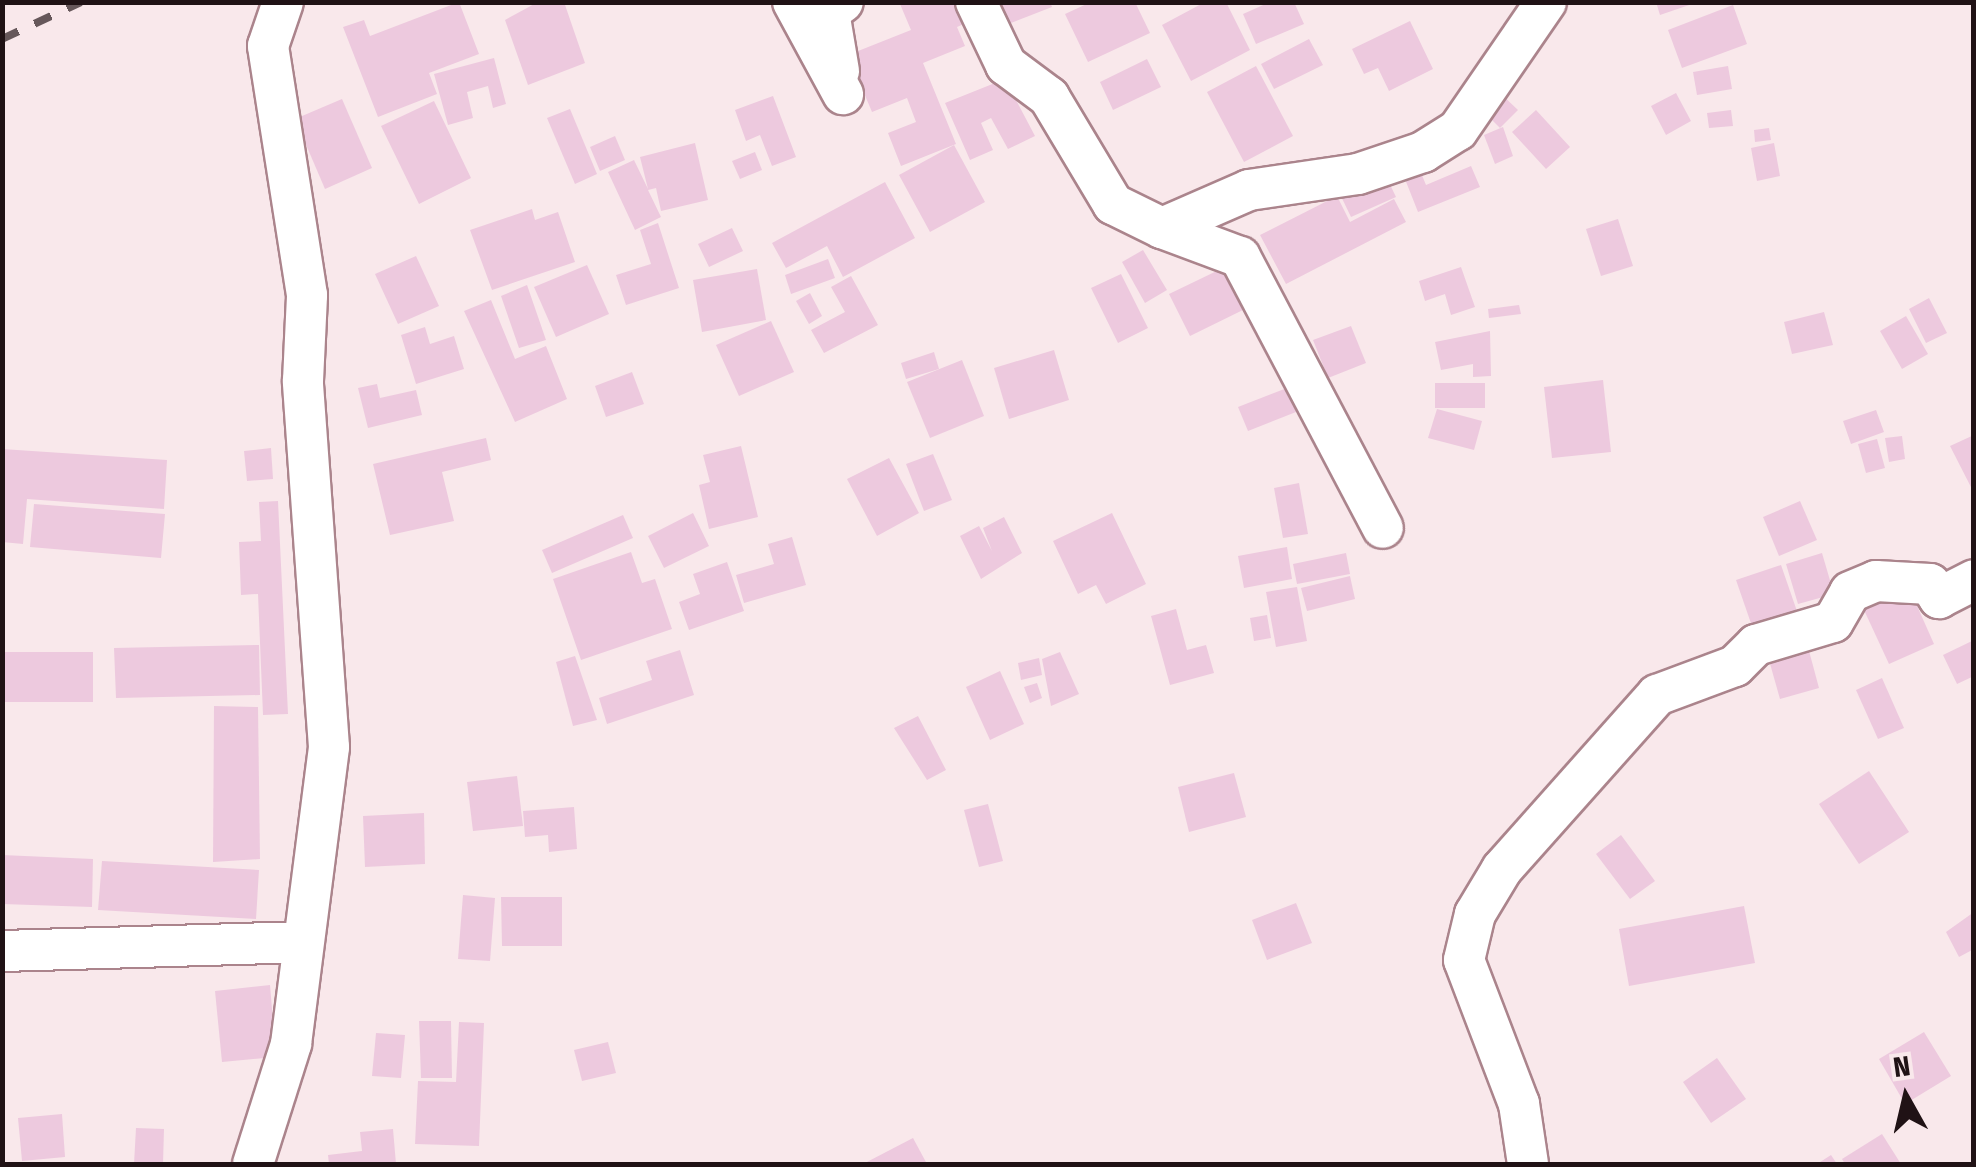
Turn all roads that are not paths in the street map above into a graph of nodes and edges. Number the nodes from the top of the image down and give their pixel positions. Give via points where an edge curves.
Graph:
1 (283, 2) edge
2 (793, 2) edge
3 (844, 2) edge
4 (976, 2) edge
5 (1546, 2) edge
6 (1162, 228) junction
7 (1383, 528) dead end
8 (1974, 580) edge
9 (297, 942) junction
10 (2, 950) edge
11 (252, 1164) edge
12 (1528, 1164) edge

1 - 9 street via 268,46 307,295 302,381 329,747 315,876
2 - 3 street via 843,94 829,12
4 - 6 street via 1006,65 1049,97 1112,204
5 - 6 street via 1458,130 1424,152 1358,174 1249,190
6 - 7 street via 1240,257
8 - 12 street via 1939,598 1930,584 1876,581 1850,592 1833,622 1783,634 1735,666 1658,695 1502,869 1474,914 1464,960 1519,1104
9 - 10 street
9 - 11 street via 290,1044

